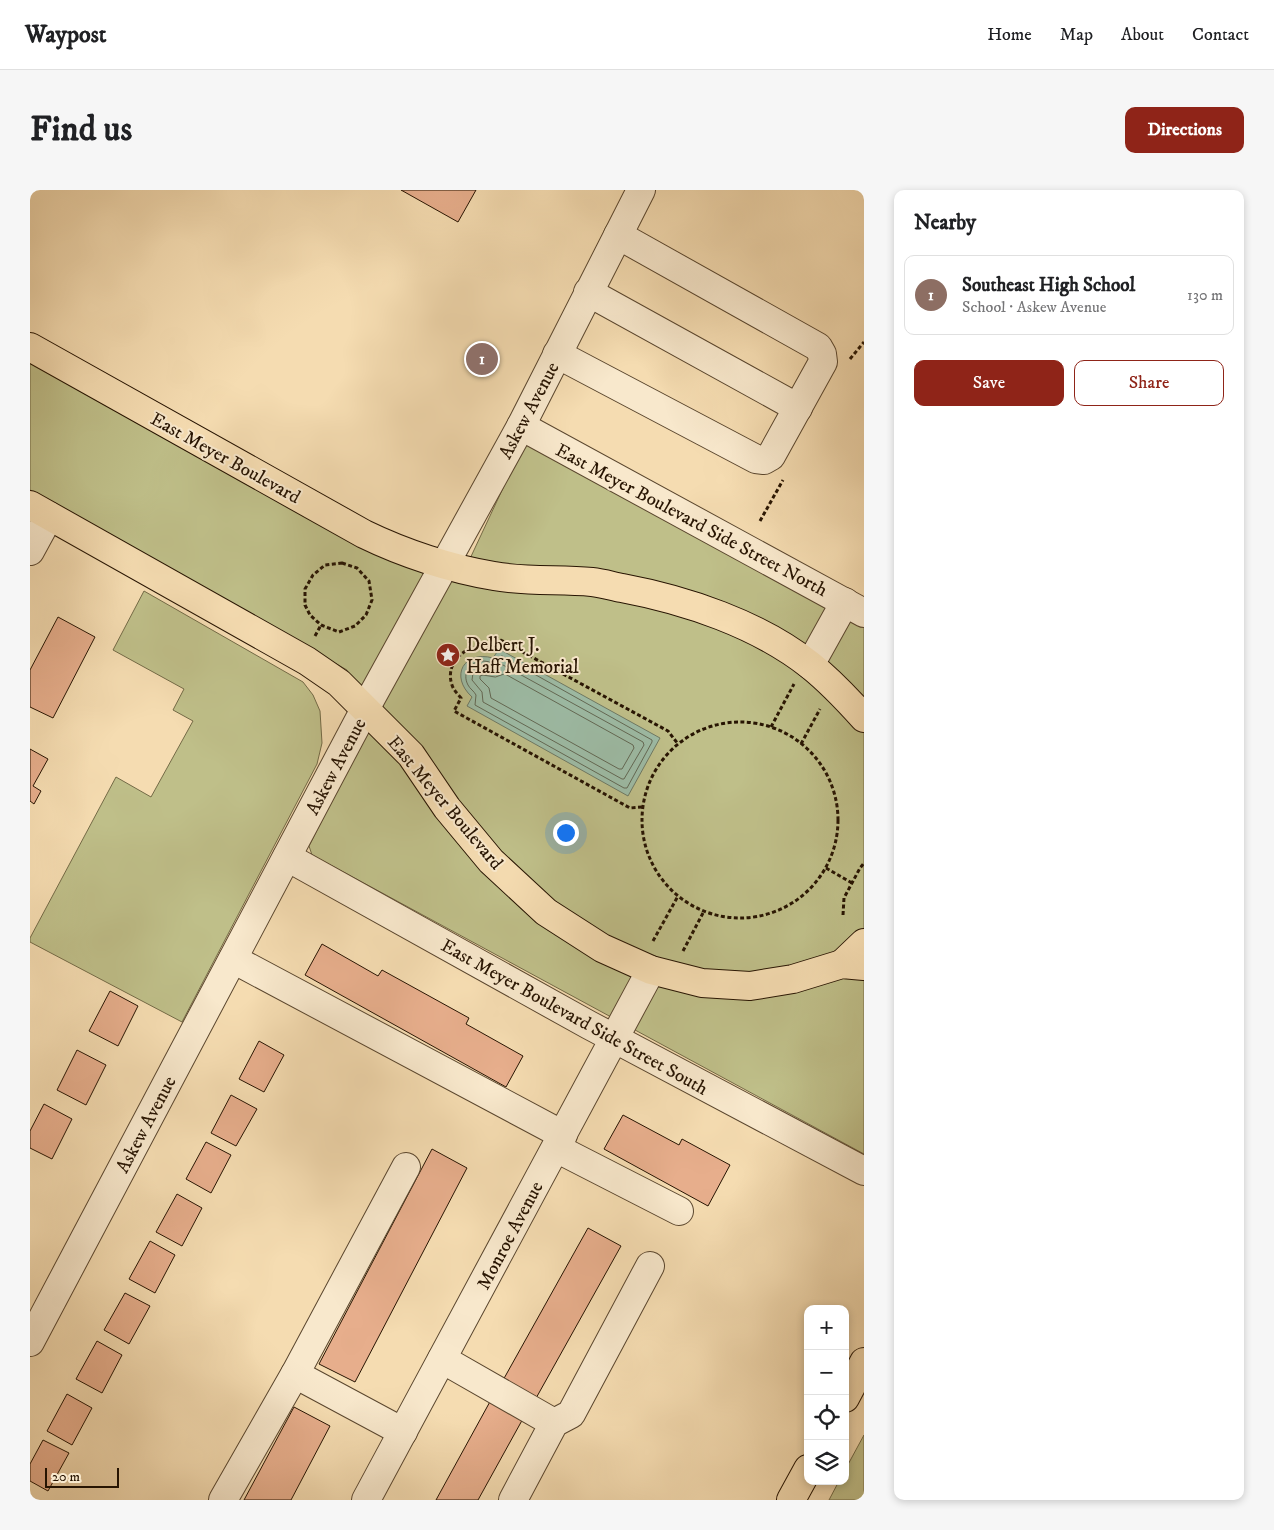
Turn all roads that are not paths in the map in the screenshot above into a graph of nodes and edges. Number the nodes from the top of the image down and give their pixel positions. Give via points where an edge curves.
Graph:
1 (641, 190) edge
2 (618, 235) junction
3 (588, 292) junction
4 (30, 347) edge
5 (558, 354) junction
6 (798, 408) junction
7 (521, 426) junction
8 (39, 510) edge
9 (30, 551) edge
10 (445, 564) junction
11 (855, 608) edge
12 (803, 673) junction
13 (365, 709) junction
14 (864, 718) edge
15 (287, 857) junction
16 (864, 943) edge
17 (233, 959) junction
18 (853, 965) edge
19 (652, 970) junction
20 (615, 1039) junction
21 (560, 1141) junction
22 (406, 1167) dead end
23 (864, 1171) edge
24 (679, 1211) dead end
25 (650, 1266) dead end
26 (30, 1342) edge
27 (442, 1360) junction
28 (864, 1362) edge
29 (295, 1374) junction
30 (847, 1395) edge
31 (554, 1423) junction
32 (403, 1432) junction
33 (804, 1476) edge
34 (224, 1500) edge
35 (366, 1500) edge
36 (513, 1500) edge
37 (791, 1500) edge

1 - 2 street, Askew Avenue
2 - 3 street, Askew Avenue
2 - 6 street via 818,347 823,362
3 - 5 street, Askew Avenue
3 - 6 street
4 - 10 main road, East Meyer Boulevard via 364,534
5 - 6 street via 756,459 764,460 771,456
5 - 7 street, Askew Avenue
7 - 10 street, Askew Avenue
7 - 11 street, East Meyer Boulevard Side Street North
8 - 9 street
8 - 13 main road, East Meyer Boulevard via 307,661 339,683
10 - 12 main road, East Meyer Boulevard via 494,576 593,582 654,594 710,612 763,635
10 - 13 street, Askew Avenue
11 - 12 street
12 - 14 main road, East Meyer Boulevard via 845,696
13 - 15 street, Askew Avenue
13 - 19 main road, East Meyer Boulevard via 411,754 447,808 490,861 546,912 602,948
15 - 17 street, Askew Avenue
15 - 20 street, East Meyer Boulevard Side Street South
16 - 18 main road
17 - 21 street
17 - 26 street, Askew Avenue
18 - 19 main road, East Meyer Boulevard via 750,986 702,983
19 - 20 street, Monroe Avenue
20 - 21 street, Monroe Avenue
20 - 23 street, East Meyer Boulevard Side Street South
21 - 24 street
21 - 27 street, Monroe Avenue
22 - 29 street
25 - 31 street via 570,1414
27 - 31 street
27 - 32 street, Monroe Avenue
28 - 30 main road
29 - 32 street
29 - 34 street
31 - 36 street
32 - 35 street, Monroe Avenue
33 - 37 main road

